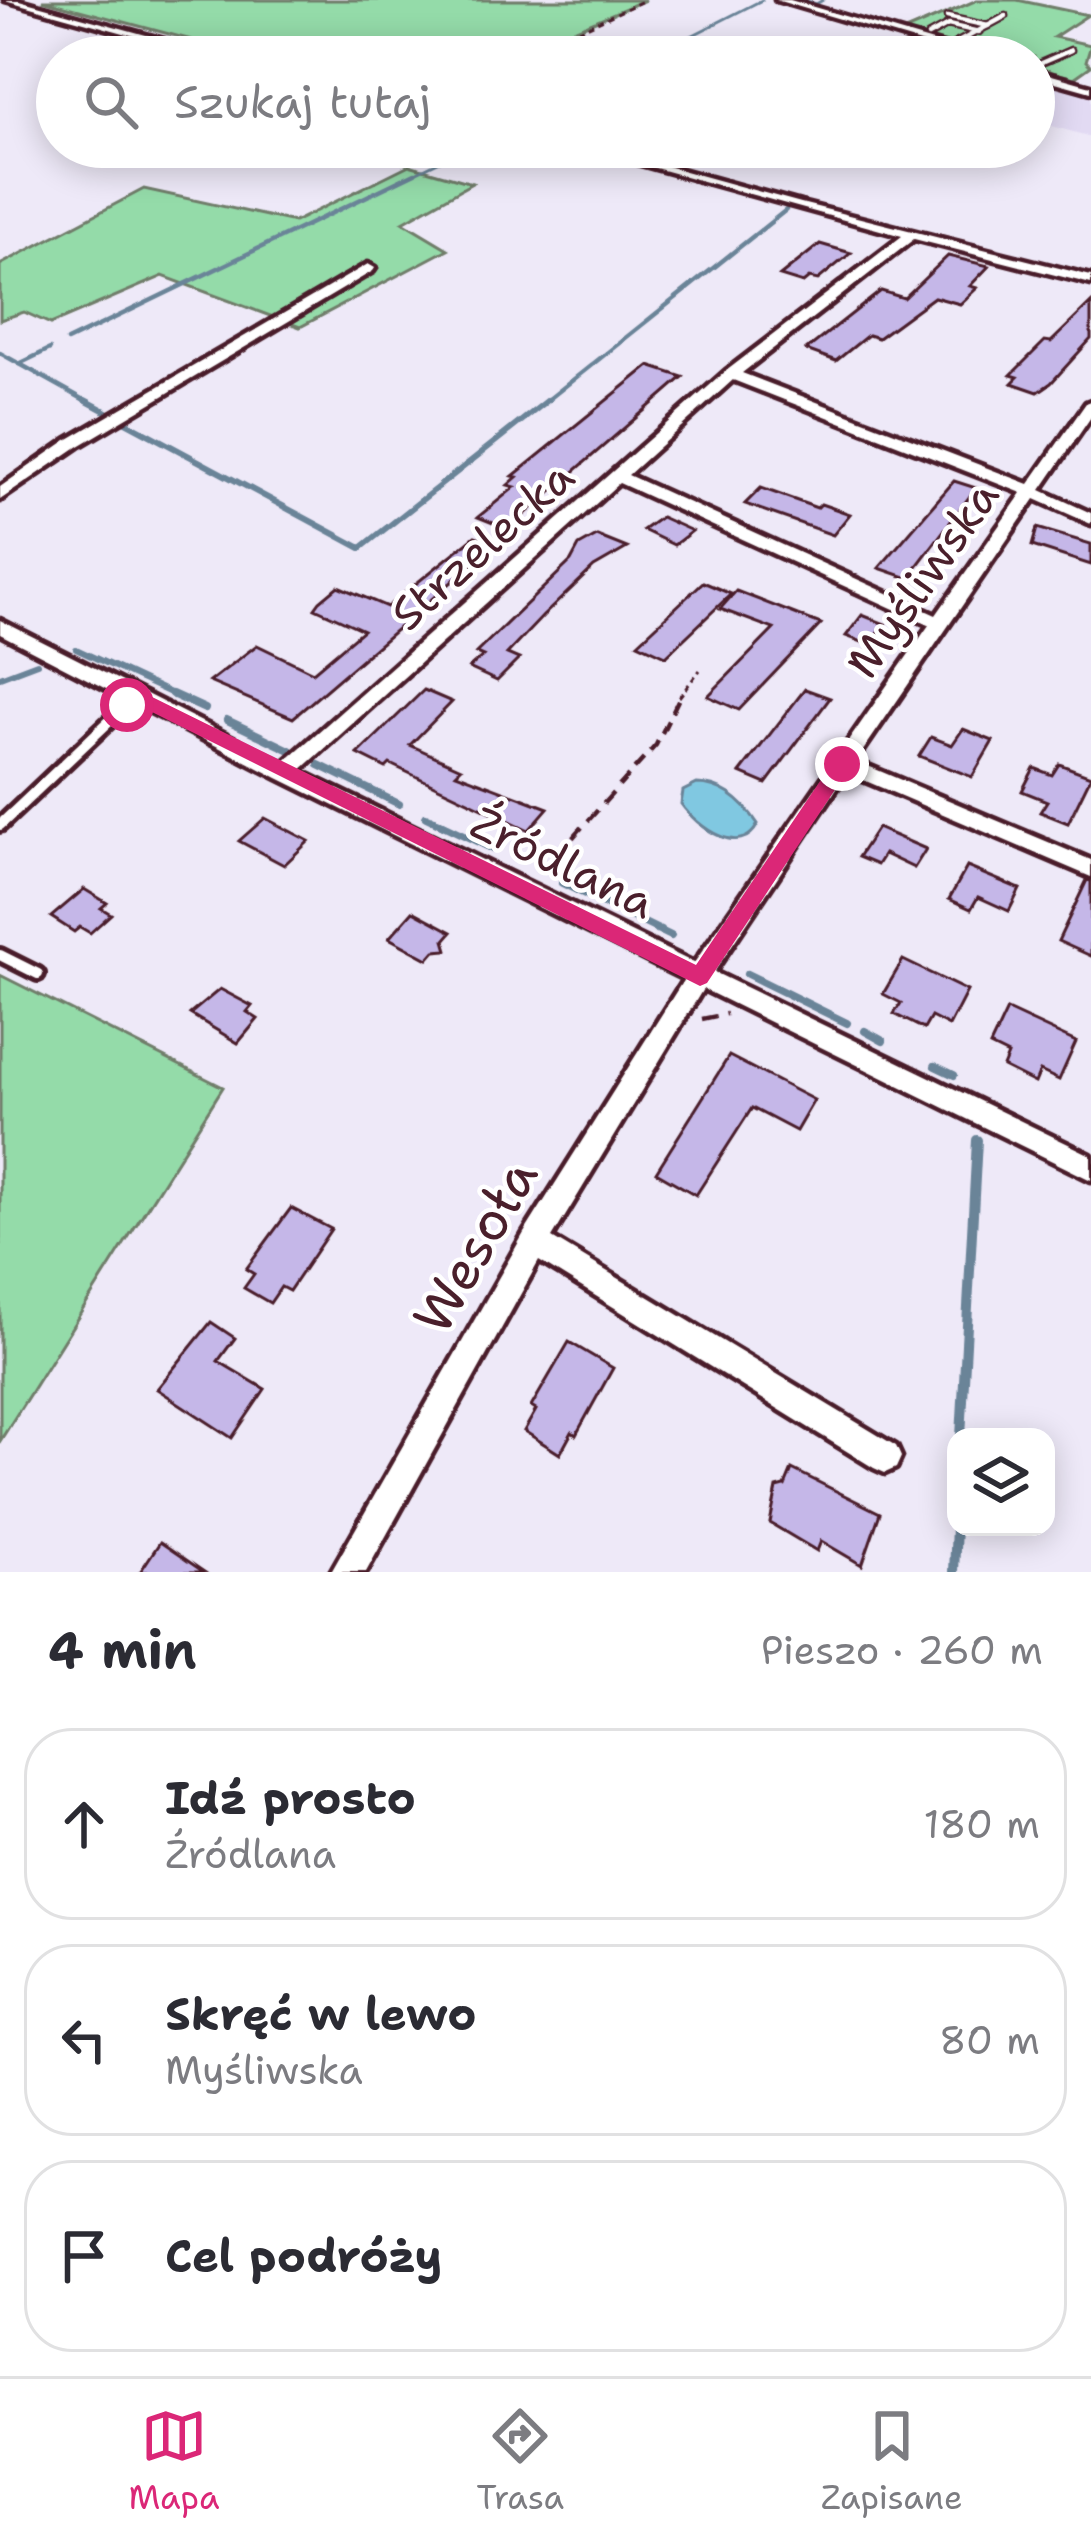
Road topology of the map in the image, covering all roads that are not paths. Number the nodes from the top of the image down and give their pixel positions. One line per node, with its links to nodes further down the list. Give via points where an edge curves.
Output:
1 (9, 0): 7 (street)
2 (780, 0): 8 (street)
3 (1006, 16): 5 (lane)
4 (947, 17): 5 (lane)
5 (988, 26): 6 (lane)
6 (979, 32): 9 (lane, via 948,25); 10 (lane)
7 (143, 36)
8 (905, 36)
9 (928, 36)
10 (971, 36)
11 (1071, 50): 12 (lane)
12 (1055, 59)
13 (1055, 77): 14 (street)
14 (1091, 89)
15 (662, 168): 16 (street)
16 (910, 236): 18 (street); 19 (street, Strzelecka)
17 (368, 268): 23 (street, via 73,442)
18 (1091, 280)
19 (731, 374): 21 (street, Strzelecka); 22 (street)
20 (1091, 406): 22 (street, Myśliwska)
21 (616, 476): 25 (street); 29 (street, Strzelecka)
22 (1030, 490): 24 (street); 25 (street, Myśliwska)
23 (0, 495)
24 (1091, 519)
25 (939, 623): 28 (street, Myśliwska)
26 (0, 626): 27 (street, Źródlana)
27 (136, 696): 29 (street, Źródlana); 30 (lane)
28 (842, 764): 31 (street); 34 (street, Myśliwska)
29 (285, 773): 34 (street, Źródlana)
30 (0, 825)
31 (1091, 869)
32 (0, 956): 33 (lane)
33 (38, 974)
34 (700, 977): 35 (street, Źródlana); 36 (street, Wesoła)
35 (1091, 1168)
36 (534, 1242): 37 (street); 38 (street, Wesoła)
37 (885, 1457)
38 (348, 1572)

